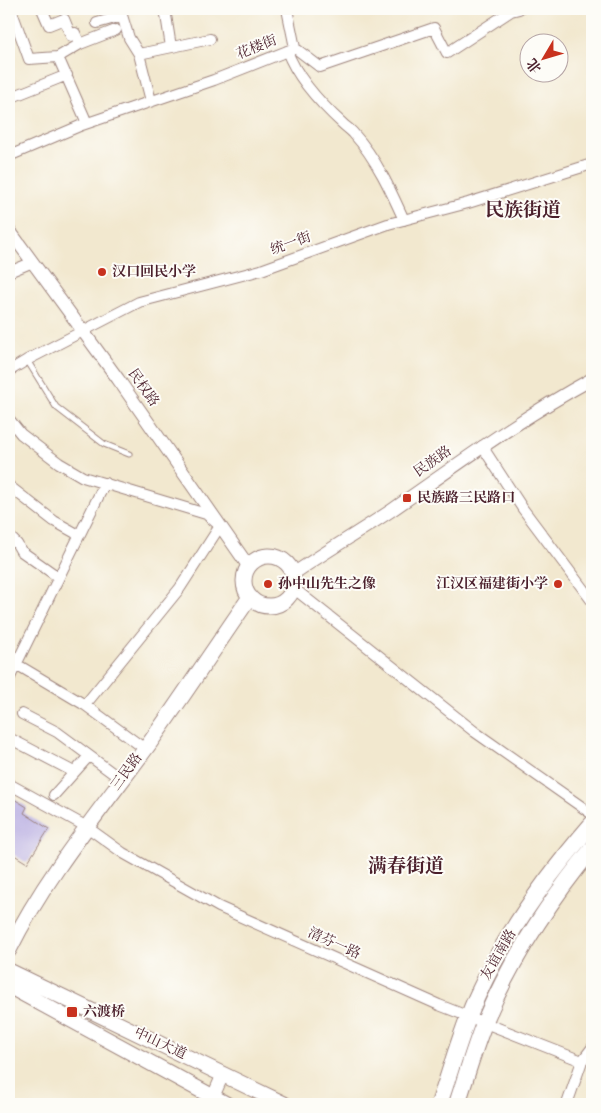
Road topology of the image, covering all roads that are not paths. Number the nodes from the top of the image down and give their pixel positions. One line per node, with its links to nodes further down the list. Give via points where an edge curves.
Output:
1 (11, 9): 14 (street, via 29,59)
2 (42, 9): 10 (street, via 49,25 64,18 71,36 75,33)
3 (165, 9): 11 (street)
4 (287, 9): 12 (street)
5 (519, 9): 12 (street, 花楼街, via 447,53 434,28 320,66)
6 (121, 12): 8 (street, via 98,23); 13 (street)
7 (116, 30): 8 (street)
8 (103, 35): 10 (street)
9 (210, 39): 11 (street)
10 (80, 44): 14 (street)
11 (171, 47): 13 (street)
12 (291, 50): 17 (street, 花楼街); 21 (street, via 292,65 354,134 372,159)
13 (139, 54): 17 (street)
14 (58, 57): 15 (street)
15 (66, 75): 16 (street); 18 (street)
16 (12, 97)
17 (151, 101): 18 (street, 花楼街)
18 (87, 123): 19 (street, 花楼街)
19 (9, 156)
20 (592, 164): 21 (street, 统一街)
21 (404, 220): 25 (street, 统一街, via 261,270 139,302)
22 (9, 230): 23 (street, 民权路)
23 (33, 262): 24 (street); 25 (street, 民权路)
24 (9, 272)
25 (83, 331): 26 (street, 统一街); 34 (street, 民权路)
26 (26, 360): 27 (street, 统一街); 31 (lane, via 56,407 104,444)
27 (9, 371)
28 (592, 379): 30 (street, 民族路, via 552,400)
29 (9, 419): 32 (street, via 22,434 59,463 83,477)
30 (482, 446): 39 (street, 民族路); 41 (street, via 523,509)
31 (129, 454)
32 (104, 483): 34 (street, via 206,514); 36 (street)
33 (9, 486): 36 (street)
34 (220, 526): 37 (street, 民权路); 44 (street, via 180,588)
35 (9, 536): 38 (street, via 21,551)
36 (79, 536): 38 (street)
37 (248, 567): 39 (main road, via 268,556 281,559 288,565); 40 (main road, via 244,584)
38 (58, 577): 42 (street)
39 (292, 581): 40 (main road, via 289,595 276,605 262,604); 53 (street, via 475,732)
40 (250, 598): 47 (main road, 三民路)
41 (592, 601)
42 (16, 664): 43 (street); 44 (street)
43 (9, 679)
44 (85, 705): 47 (street)
45 (22, 714): 48 (street, via 57,732)
46 (9, 738): 49 (street)
47 (145, 749): 50 (main road, 三民路)
48 (89, 756): 49 (street); 50 (street)
49 (74, 772): 52 (street)
50 (122, 780): 55 (main road, 三民路)
51 (9, 784): 55 (street, 清芬一路)
52 (54, 795)
53 (592, 814)
54 (592, 824): 60 (main road, 友谊南路, via 563,858 510,935 478,992)
55 (87, 827): 57 (main road, 三民路, via 31,908); 60 (street, 清芬一路, via 123,853 218,907)
56 (592, 849): 60 (main road, 友谊南路, via 543,914)
57 (9, 950)
58 (9, 972): 63 (main road, 中山大道)
59 (9, 986): 64 (main road, 中山大道)
60 (477, 1020): 62 (street, 清芬一路); 66 (main road, 友谊南路); 67 (main road, 友谊南路)
61 (592, 1048): 62 (street)
62 (582, 1061): 68 (street)
63 (223, 1074): 64 (street); 65 (main road, 中山大道)
64 (216, 1102)
65 (284, 1104)
66 (440, 1104)
67 (457, 1104)
68 (567, 1104)

